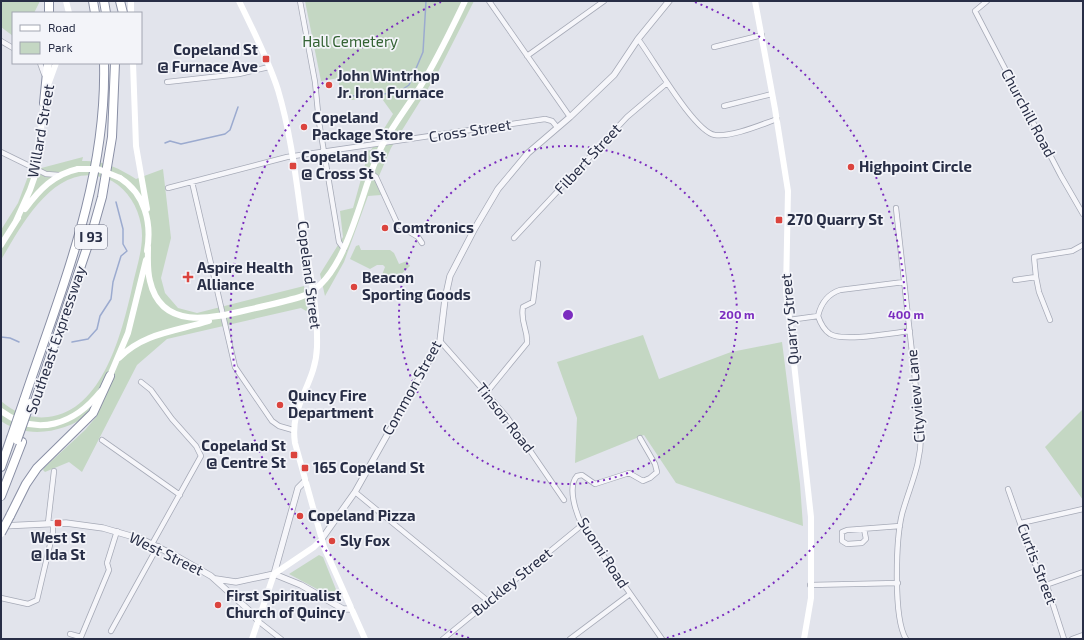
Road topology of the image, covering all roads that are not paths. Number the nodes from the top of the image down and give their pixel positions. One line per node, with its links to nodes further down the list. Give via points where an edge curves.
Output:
1 (49, 1): 17 (highway)
2 (66, 1): 18 (main road)
3 (93, 1): 19 (highway)
4 (98, 1): 20 (highway)
5 (104, 1): 21 (highway)
6 (109, 1): 22 (highway)
7 (120, 1): 23 (highway)
8 (131, 1): 24 (main road)
9 (239, 1): 39 (main road, Copeland Street, via 261,44)
10 (300, 1): 50 (street, via 315,82)
11 (465, 1): 48 (main road, via 427,74)
12 (490, 1): 30 (street)
13 (604, 1): 30 (street)
14 (669, 1): 26 (street, Common Street)
15 (755, 1): 25 (main road, Quarry Street)
16 (987, 1): 58 (street, Churchill Road, via 975,11)
17 (49, 12)
18 (69, 12)
19 (95, 12)
20 (99, 12)
21 (106, 12)
22 (111, 12)
23 (123, 12)
24 (131, 12)
25 (762, 35): 29 (street); 42 (main road, Quarry Street)
26 (638, 39): 41 (street); 45 (street, Common Street, via 614,75)
27 (1, 41): 28 (street)
28 (12, 47)
29 (714, 47)
30 (527, 56): 45 (street)
31 (41, 64): 43 (street, via 44,69)
32 (48, 64): 43 (highway)
33 (56, 64): 43 (main road, Willard Street)
34 (99, 64): 82 (highway, Southeast Expressway / I 93, via 97,128 85,197)
35 (104, 64): 82 (highway, I 93, via 102,128 90,198)
36 (110, 64): 82 (highway, I 93, via 108,132 97,196 88,230)
37 (115, 64): 82 (highway, Southeast Expressway / I 93, via 112,137 101,202 91,236)
38 (133, 64): 60 (main road, via 136,146)
39 (269, 67): 40 (street, via 244,74); 51 (main road, Copeland Street, via 278,91)
40 (167, 82)
41 (667, 84): 46 (street, via 698,124 715,135 751,128); 61 (street, Filbert Street, via 627,117)
42 (772, 94): 44 (street); 46 (main road, Quarry Street)
43 (44, 103): 52 (main road, Willard Street)
44 (724, 106)
45 (570, 117): 47 (street, Common Street)
46 (777, 119): 74 (main road, Quarry Street, via 788,191 786,291)
47 (557, 127): 48 (street, Cross Street, via 552,121 544,119); 77 (street, Common Street, via 512,171 475,228 450,276 444,299)
48 (383, 144): 50 (street, Cross Street); 53 (main road)
49 (1, 152): 52 (street)
50 (324, 152): 51 (street, Cross Street); 66 (street, via 339,242)
51 (292, 156): 55 (street, Cross Street); 71 (main road, Copeland Street)
52 (37, 170): 54 (street, via 48,175); 59 (main road, Willard Street)
53 (370, 172): 62 (street, via 376,177 398,225 418,237); 66 (main road, via 354,228)
54 (60, 175): 59 (main road, via 43,188); 60 (main road, bridge, via 78,169 98,169 120,178 140,198)
55 (192, 182): 56 (street, Cross Street); 72 (street)
56 (168, 188)
57 (896, 208): 70 (street, Cityview Lane)
58 (1083, 214)
59 (16, 221): 63 (main road)
60 (148, 224): 65 (main road)
61 (514, 238)
62 (422, 243)
63 (1, 244)
64 (1083, 245): 68 (street, via 1072,251 1034,257)
65 (148, 247): 72 (main road, via 149,280 156,296 165,306 176,314 188,318); 78 (main road, via 131,324)
66 (344, 249): 71 (main road, via 330,272)
67 (538, 263): 81 (street, via 533,302 523,307 521,319 527,343)
68 (1036, 277): 69 (street); 75 (street)
69 (1015, 280)
70 (904, 282): 73 (street, via 833,292 823,303); 76 (street, Cityview Lane)
71 (313, 292): 72 (main road); 84 (main road, Copeland Street, via 316,314 316,359 297,408)
72 (223, 316): 78 (main road, via 151,336 130,348); 84 (street, via 238,372 272,421)
73 (818, 316): 74 (street); 76 (street, via 830,334 842,338)
74 (789, 320): 115 (main road, Quarry Street, via 811,517)
75 (1050, 320)
76 (910, 331): 103 (street, Cityview Lane, via 921,451)
77 (440, 341): 81 (street, Tinson Road); 94 (street, Common Street)
78 (116, 363): 79 (main road)
79 (110, 376): 83 (main road, via 85,408 58,423 28,424); 106 (highway, bridge, via 93,413 37,468)
80 (141, 382): 95 (street, via 154,393 200,453 199,461)
81 (486, 392): 97 (street, Tinson Road, via 507,417)
82 (27, 401): 86 (highway, Southeast Expressway / I 93); 86 (highway, Southeast Expressway / I 93)
83 (1, 411)
84 (293, 430): 91 (main road, Copeland Street)
85 (640, 438): 101 (street, Suomi Road, via 657,472 643,481 629,473 603,483 592,482 582,475 576,476 572,488 577,516)
86 (14, 439): 88 (highway, Southeast Expressway / I 93); 89 (highway, I 93); 92 (highway, I 93); 96 (highway, Southeast Expressway / I 93)
87 (102, 440): 95 (street)
88 (1, 452)
89 (1, 467)
90 (54, 471): 99 (street)
91 (305, 481): 107 (main road, Copeland Street); 111 (street, via 298,488)
92 (1, 483)
93 (1008, 489): 100 (street, Curtis Street)
94 (355, 492): 107 (street, Common Street); 118 (street)
95 (180, 494): 108 (street)
96 (1, 496)
97 (564, 500)
98 (1083, 509): 100 (street)
99 (51, 523): 102 (street, West Street); 105 (street, West Street); 117 (street, via 51,540 37,600 28,604)
100 (1021, 524): 114 (street, Curtis Street, via 1033,560)
101 (582, 525): 116 (street, Suomi Road); 118 (street, Buckley Street)
102 (1, 526)
103 (900, 526): 104 (street); 113 (street, Cityview Lane)
104 (864, 529): 104 (street, via 842,532 842,541 847,544 862,543 866,539)
105 (117, 531): 108 (street, West Street); 122 (street, via 107,563 109,570 81,637)
106 (1, 533)
107 (321, 540): 111 (main road, Common Street); 119 (main road, Copeland Street)
108 (152, 544): 109 (street, West Street)
109 (158, 546): 112 (street, West Street); 121 (street)
110 (1083, 572): 114 (street)
111 (274, 574): 112 (street, West Street, via 236,582 225,582); 119 (street, via 297,583 343,609); 120 (main road)
112 (211, 576): 120 (street, West Street)
113 (898, 583): 115 (street); 131 (street, Cityview Lane, via 900,622)
114 (1046, 584): 132 (street, Curtis Street)
115 (810, 585): 130 (main road, Quarry Street, via 810,610)
116 (630, 594): 128 (street); 129 (street, Suomi Road)
117 (1, 598)
118 (488, 601): 127 (street, Buckley Street)
119 (351, 609): 126 (main road, Copeland Street)
120 (258, 621): 124 (main road); 125 (street)
121 (111, 631)
122 (70, 634)
123 (1083, 635): 133 (street)
124 (252, 639)
125 (281, 639)
126 (365, 639)
127 (443, 639)
128 (570, 639)
129 (662, 639)
130 (804, 639)
131 (906, 639)
132 (1064, 639)
133 (1072, 639)

